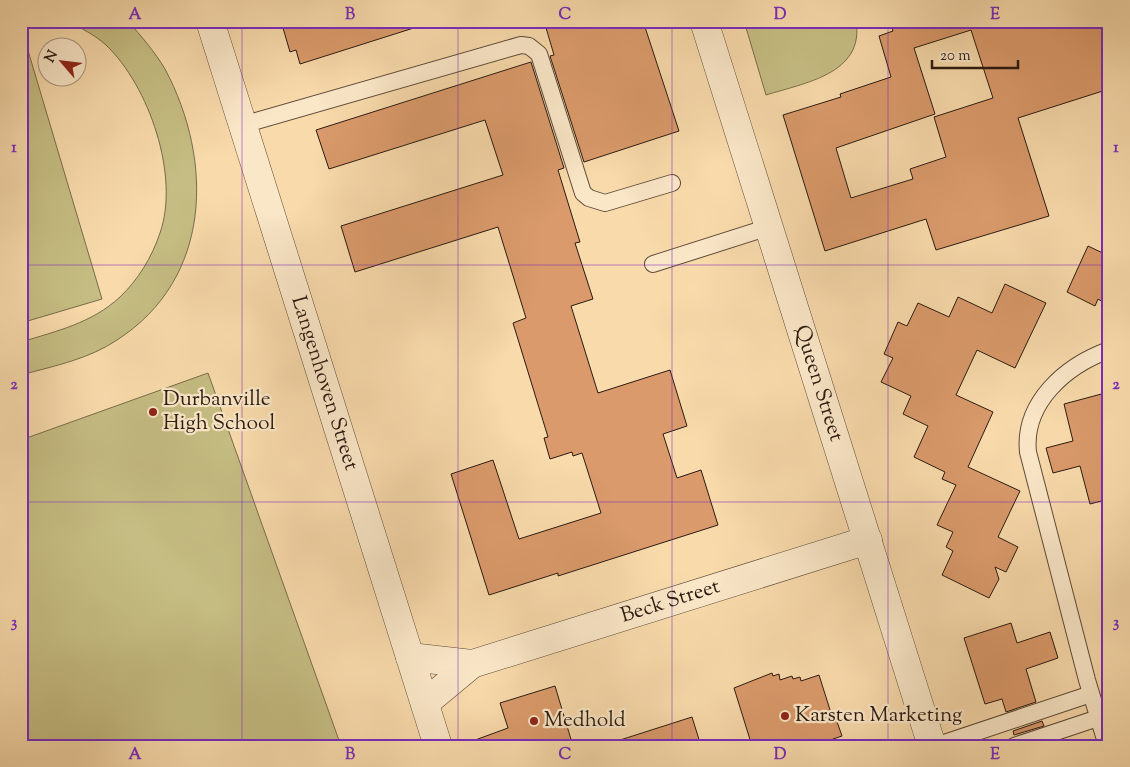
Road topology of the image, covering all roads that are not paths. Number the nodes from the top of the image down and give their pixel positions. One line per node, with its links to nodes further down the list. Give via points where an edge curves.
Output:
1 (210, 21): 3 (street, Langenhoven Street)
2 (704, 21): 5 (street, Queen Street)
3 (242, 125): 4 (lane, via 521,45 529,46 539,54 583,193 605,203); 9 (street, Langenhoven Street)
4 (672, 182)
5 (769, 227): 6 (lane); 8 (street, Queen Street)
6 (653, 264)
7 (1109, 350): 11 (lane, via 1056,382 1035,410 1027,438)
8 (868, 540): 10 (street, Beck Street); 15 (street, Queen Street)
9 (410, 657): 10 (street, Beck Street); 12 (street, Langenhoven Street)
10 (472, 664): 12 (street, Beck Street)
11 (1091, 694): 13 (lane); 15 (lane)
12 (425, 703): 14 (street, Langenhoven Street)
13 (1103, 713): 16 (lane); 17 (lane)
14 (438, 746)
15 (934, 746)
16 (1014, 746)
17 (1107, 746)

